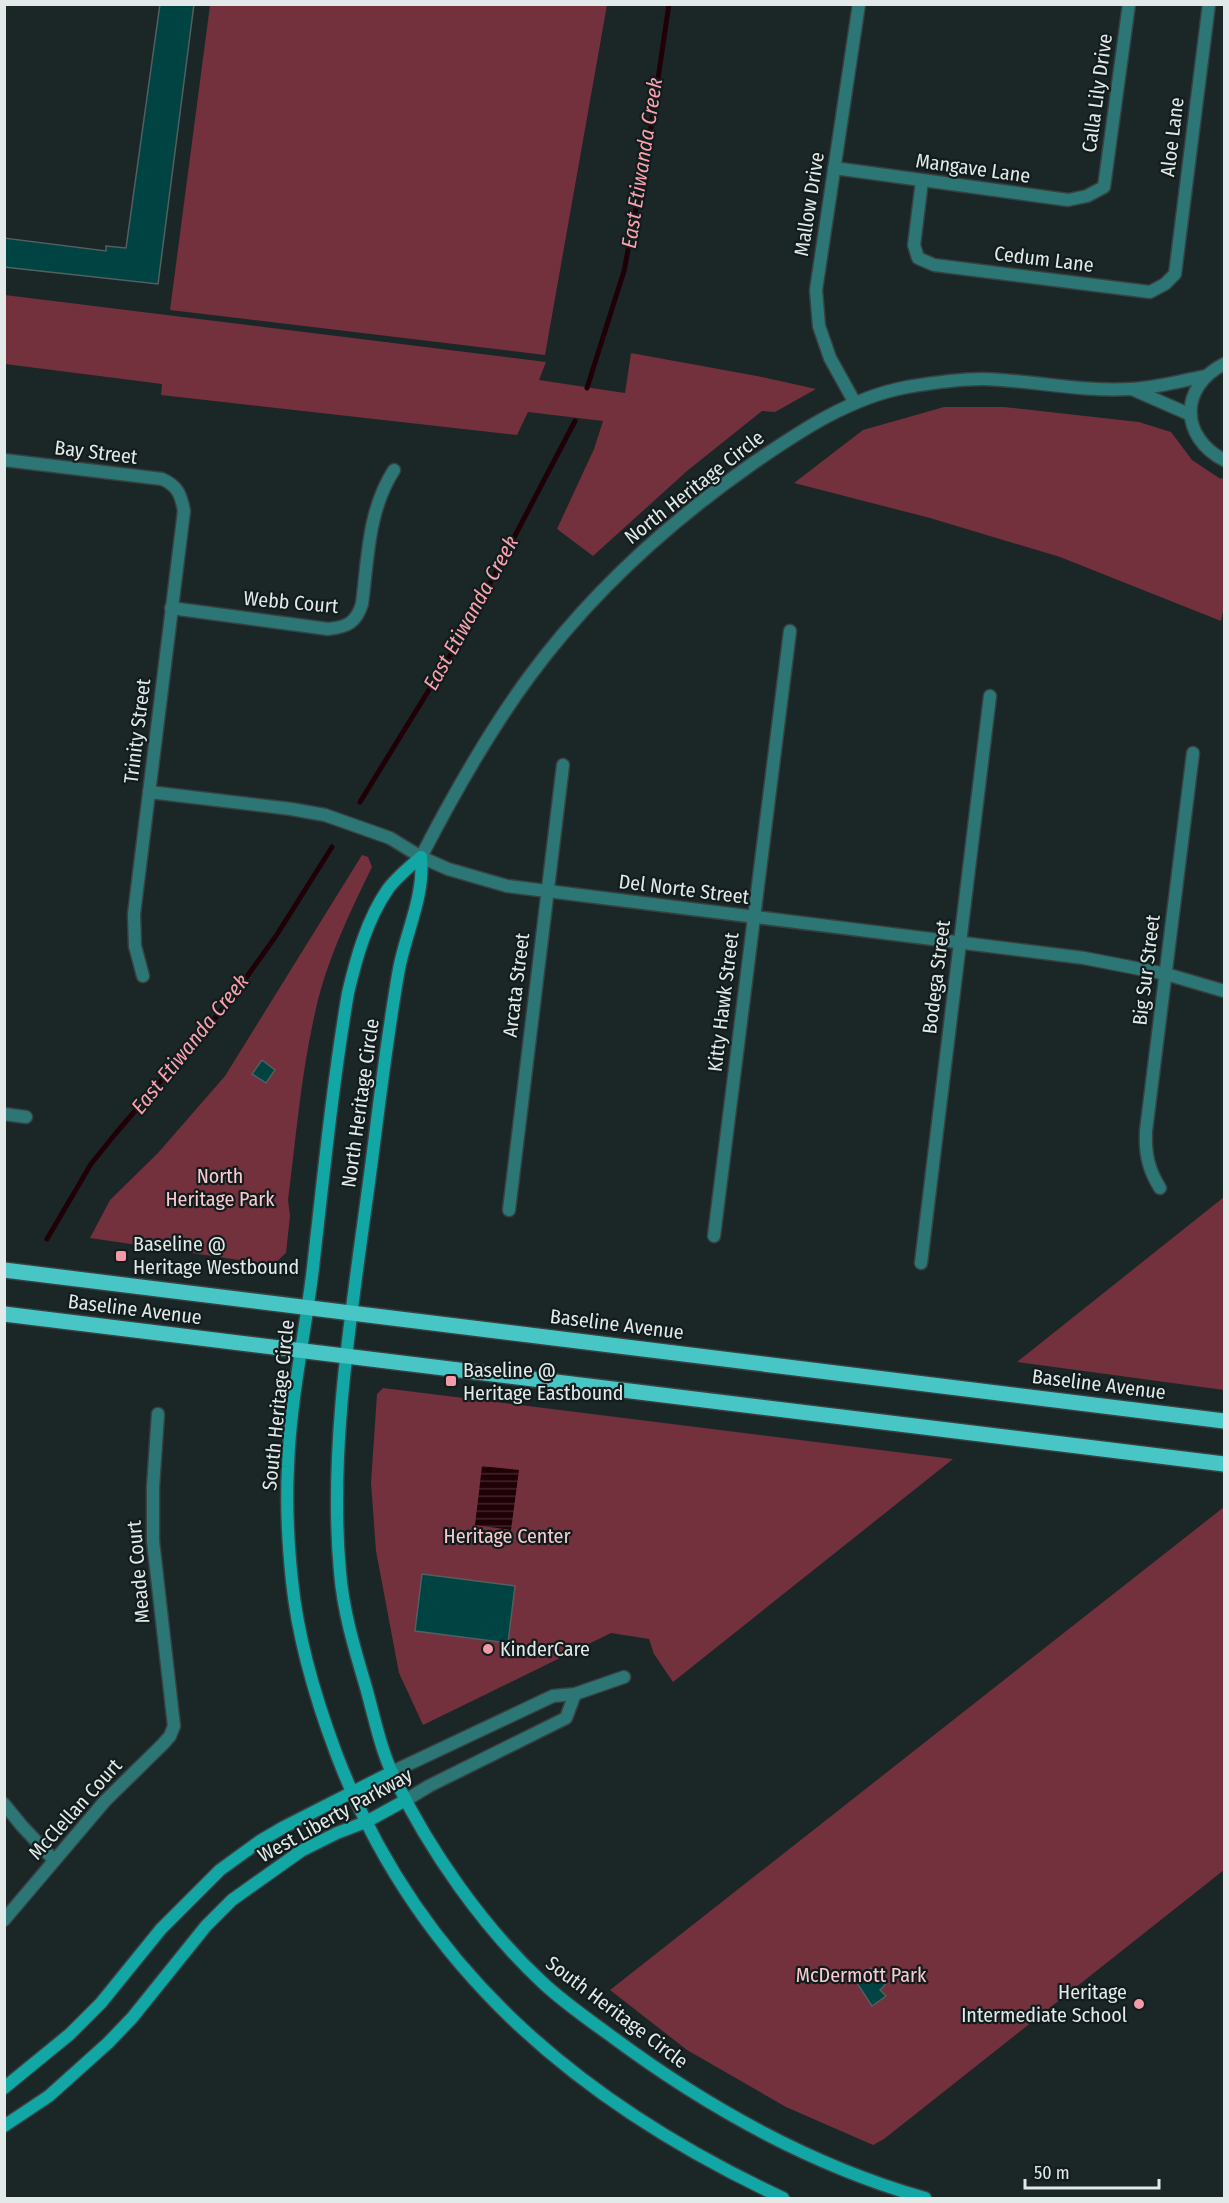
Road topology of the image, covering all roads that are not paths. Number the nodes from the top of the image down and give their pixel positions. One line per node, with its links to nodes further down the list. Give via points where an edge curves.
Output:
1 (859, 4): 4 (street, Mallow Drive)
2 (1129, 4): 6 (street, Calla Lily Drive)
3 (1209, 4): 7 (street, Aloe Lane)
4 (834, 168): 5 (street, Mangave Lane); 11 (street, Mallow Drive, via 816,290 819,326 830,358)
5 (922, 182): 6 (street, Mangave Lane, via 1068,200); 7 (street, Cedum Lane, via 914,245 918,258 934,265 1150,292)
6 (1104, 187)
7 (1174, 274)
8 (1224, 364): 9 (street)
9 (1205, 376): 10 (street); 12 (street, via 1194,394)
10 (1132, 389): 11 (street, North Heritage Circle, via 981,379 905,388); 12 (street)
11 (855, 403): 23 (street, North Heritage Circle, via 821,418 724,483 670,526 583,611 528,678 481,748)
12 (1191, 415): 14 (street, via 1201,443)
13 (4, 460): 16 (street, Bay Street, via 162,479)
14 (1224, 460)
15 (394, 470): 17 (street, Webb Court, via 377,504 362,604 351,625 328,628)
16 (179, 490): 17 (street, Trinity Street, via 184,511)
17 (171, 608): 22 (street, Trinity Street)
18 (790, 631): 25 (street, Kitty Hawk Street)
19 (990, 696): 26 (street, Bodega Street)
20 (1193, 753): 27 (street, Big Sur Street)
21 (563, 765): 24 (street, Arcata Street)
22 (149, 792): 23 (street, Del Norte Street, via 325,815 390,838); 28 (street, Trinity Street, via 134,922)
23 (421, 857): 24 (street, Del Norte Street, via 487,881); 37 (street, North Heritage Circle, via 386,891 354,966 343,1018); 38 (street, North Heritage Circle, via 422,881 403,948 392,1014)
24 (547, 892): 25 (street, Del Norte Street); 33 (street, Arcata Street)
25 (753, 917): 26 (street, Del Norte Street); 34 (street, Kitty Hawk Street)
26 (960, 942): 27 (street, Del Norte Street, via 1084,958); 35 (street, Bodega Street)
27 (1166, 974): 29 (street, Del Norte Street); 32 (street, Big Sur Street, via 1145,1148 1148,1165)
28 (143, 976)
29 (1224, 992)
30 (4, 1114): 31 (street)
31 (26, 1117)
32 (1160, 1188)
33 (509, 1210)
34 (714, 1236)
35 (921, 1263)
36 (4, 1270): 37 (main road, Baseline Avenue)
37 (308, 1307): 38 (main road, Baseline Avenue); 40 (street, South Heritage Circle)
38 (352, 1312): 41 (street, North Heritage Circle); 43 (main road, Baseline Avenue)
39 (4, 1314): 40 (main road, Baseline Avenue)
40 (302, 1351): 41 (main road, Baseline Avenue); 49 (street, South Heritage Circle, via 288,1464 292,1579 315,1691)
41 (347, 1356): 44 (main road, Baseline Avenue); 48 (street, South Heritage Circle, via 338,1476 340,1576 355,1650)
42 (158, 1414): 47 (street, Meade Court, via 153,1541)
43 (1224, 1421)
44 (1224, 1464)
45 (624, 1677): 46 (street, West Liberty Parkway)
46 (575, 1694): 48 (street, West Liberty Parkway, via 553,1696); 50 (street, West Liberty Parkway, via 566,1718)
47 (174, 1726): 53 (street, McClellan Court, via 164,1744 105,1801)
48 (392, 1772): 49 (street, West Liberty Parkway); 50 (street, South Heritage Circle)
49 (351, 1793): 52 (street, South Heritage Circle); 55 (street, West Liberty Parkway, via 268,1836 220,1870 160,1929 101,2003 70,2034)
50 (406, 1800): 52 (street, West Liberty Parkway); 58 (street, South Heritage Circle, via 443,1862 479,1911 524,1964 570,2005 655,2069 747,2125 835,2166)
51 (4, 1804): 53 (street)
52 (366, 1822): 56 (street, West Liberty Parkway, via 301,1851 232,1900 101,2050 50,2096); 57 (street, South Heritage Circle, via 399,1884 424,1920 478,1985 536,2042 637,2118 709,2162)
53 (54, 1860): 54 (street, McClellan Court)
54 (4, 1920)
55 (6, 2084)
56 (4, 2126)
57 (783, 2199)
58 (925, 2199)

